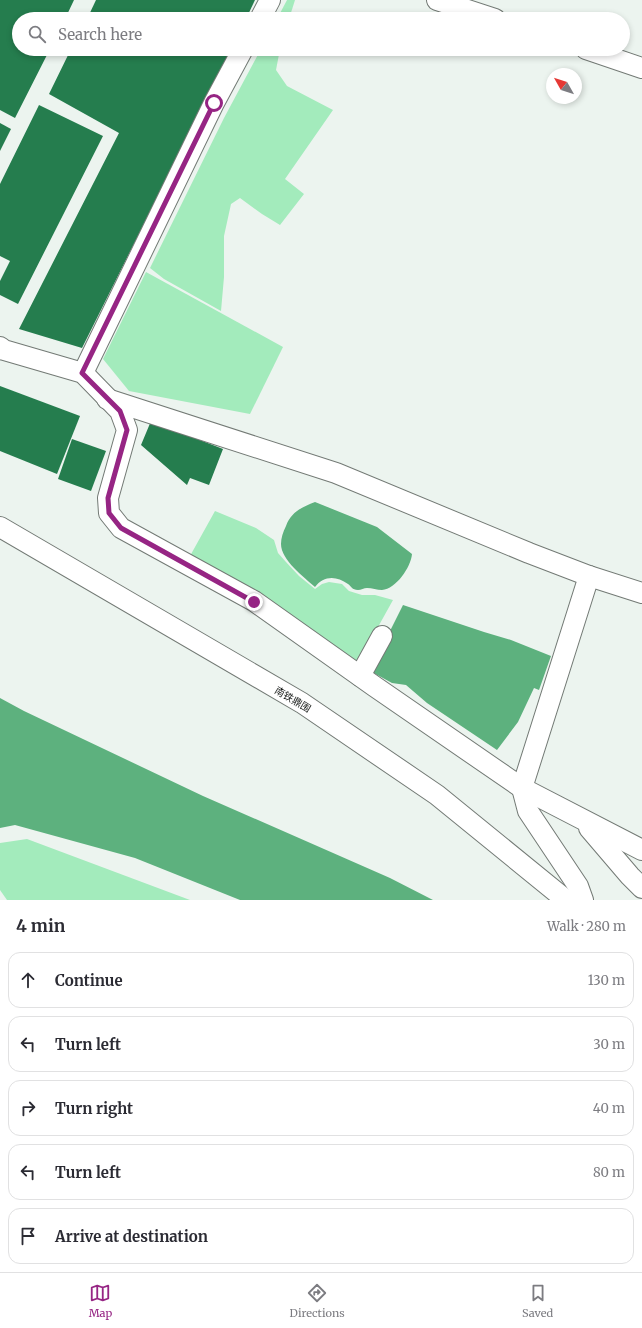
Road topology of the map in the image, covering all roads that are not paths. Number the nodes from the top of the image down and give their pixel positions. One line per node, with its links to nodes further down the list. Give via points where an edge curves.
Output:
1 (270, 0): 3 (street)
2 (438, 0): 4 (street)
3 (264, 12)
4 (474, 12)
5 (240, 56): 9 (street, via 214,103)
6 (607, 56): 7 (street)
7 (642, 68)
8 (0, 347): 9 (street)
9 (82, 373): 10 (street)
10 (107, 399): 12 (street, via 336,473); 15 (street, via 120,411 127,430 108,498 109,513 121,528 254,602)
11 (0, 527): 20 (street, 南铁鼎围, via 302,703 437,795)
12 (589, 576): 13 (street); 16 (street)
13 (642, 594)
14 (382, 636): 15 (street)
15 (360, 676): 16 (street)
16 (522, 788): 17 (street); 21 (street, via 528,811 578,886)
17 (583, 820): 18 (street); 19 (street)
18 (642, 850)
19 (642, 888)
20 (566, 900)
21 (584, 900)

